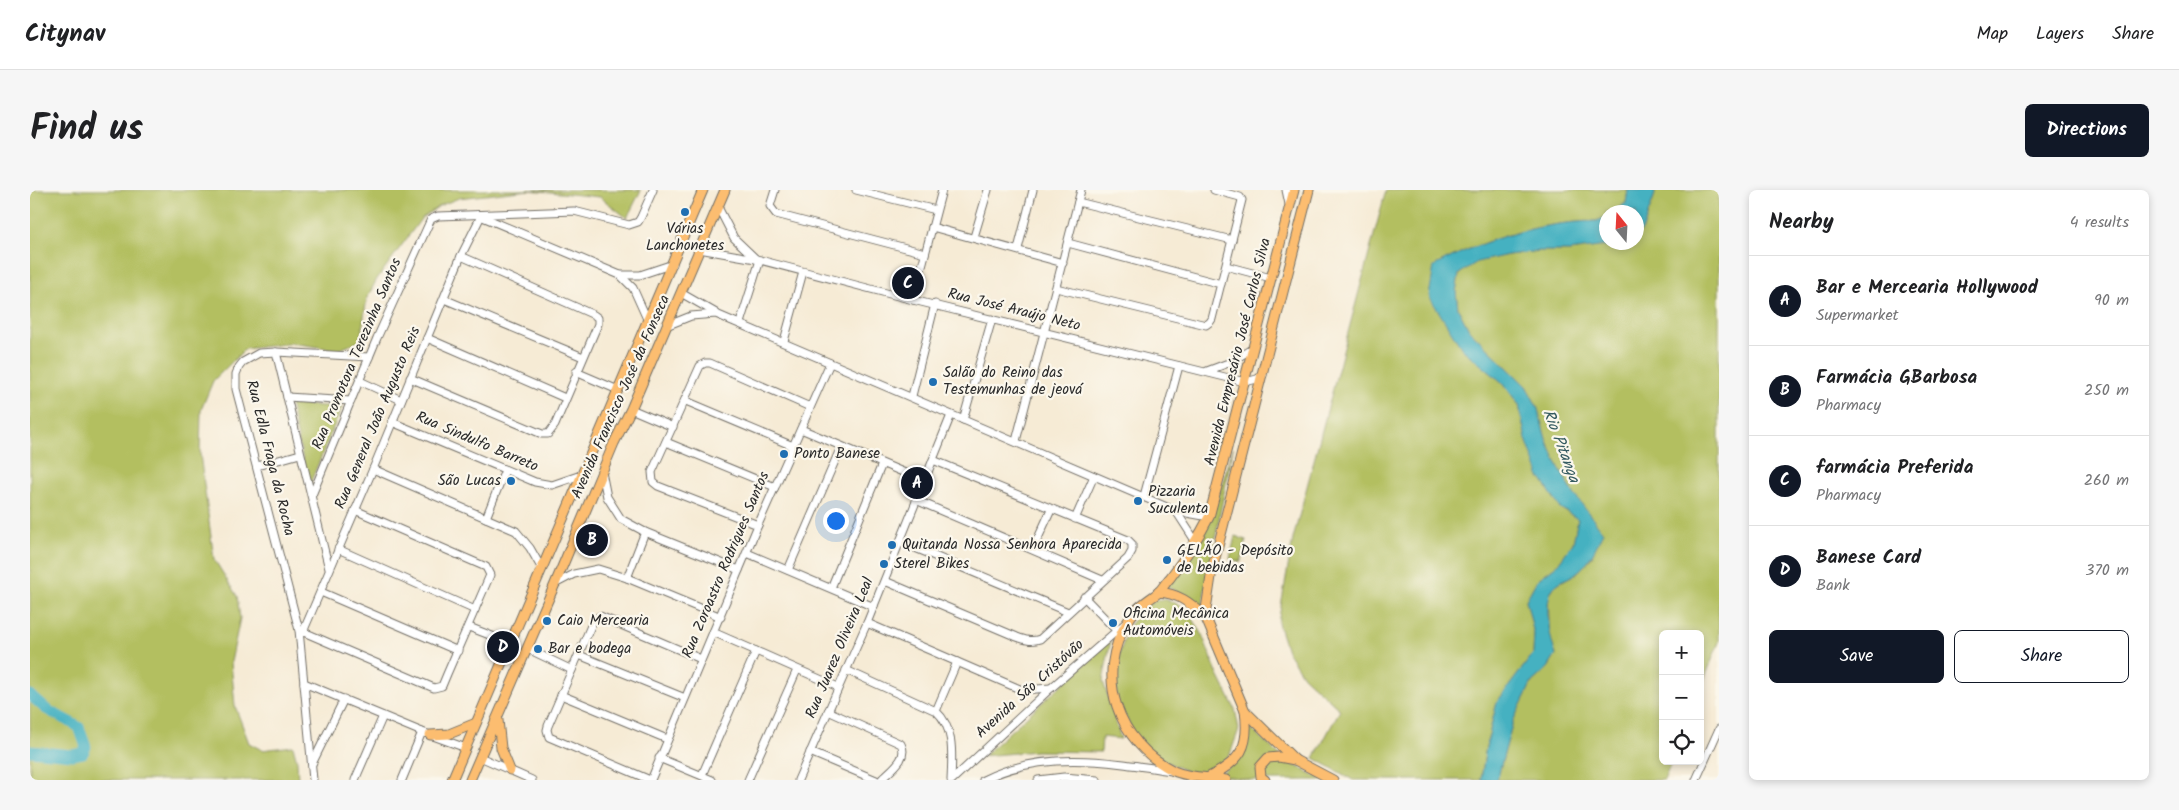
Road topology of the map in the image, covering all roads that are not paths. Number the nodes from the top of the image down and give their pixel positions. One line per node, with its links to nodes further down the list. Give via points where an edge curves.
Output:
1 (653, 190): 18 (street, via 638,222 629,225 574,211)
2 (703, 190): 29 (main road, Avenida Francisco José da Fonseca)
3 (725, 190): 16 (main road, Avenida Francisco José da Fonseca)
4 (775, 190): 25 (street, via 770,206 776,214)
5 (856, 190): 17 (street)
6 (942, 190): 17 (street)
7 (988, 190): 20 (street)
8 (1034, 190): 24 (street)
9 (1081, 190): 14 (street)
10 (1214, 190): 21 (street, via 1242,199)
11 (1286, 190): 15 (street)
12 (1294, 190): 15 (main road, Avenida Empresário José Carlos Silva)
13 (1309, 190): 56 (main road, Avenida Empresário José Carlos Silva)
14 (1078, 202): 21 (street); 22 (street)
15 (1290, 206): 33 (main road, Avenida Empresário José Carlos Silva)
16 (718, 207): 23 (main road, Avenida Francisco José da Fonseca); 27 (street, via 734,238)
17 (936, 210): 19 (street)
18 (478, 215): 26 (street, Rua General João Augusto Reis); 32 (street); 50 (street, Rua Promotora Terezinha Santos, via 438,216 428,224)
19 (932, 227): 20 (street); 25 (street)
20 (974, 238): 24 (street)
21 (1232, 240): 30 (street)
22 (1068, 244): 28 (street); 34 (street)
23 (699, 249): 27 (street, Rua José Araújo Neto); 36 (main road, Avenida Francisco José da Fonseca)
24 (1018, 249): 28 (street)
25 (925, 253): 38 (street)
26 (461, 256): 37 (street, Rua General João Augusto Reis); 51 (street, via 596,316 598,324)
27 (758, 260): 31 (street, Rua José Araújo Neto); 43 (street)
28 (1063, 263): 35 (street)
29 (673, 264): 32 (street, via 640,275); 42 (main road, Avenida Francisco José da Fonseca)
30 (1226, 266): 33 (street); 34 (street)
31 (803, 272): 38 (street, Rua José Araújo Neto); 47 (street)
32 (620, 275): 42 (street, via 633,288)
33 (1271, 278): 48 (main road, Avenida Empresário José Carlos Silva)
34 (1221, 284): 35 (street, via 1211,320 1206,325)
35 (1056, 288): 45 (street)
36 (682, 293): 40 (street); 44 (main road, Avenida Francisco José da Fonseca)
37 (444, 299): 46 (street, Rua General João Augusto Reis); 51 (street)
38 (913, 300): 39 (street, Rua José Araújo Neto)
39 (935, 304): 41 (street, Rua José Araújo Neto); 61 (street)
40 (716, 314): 43 (street); 44 (street, via 691,316)
41 (992, 319): 45 (street, Rua José Araújo Neto); 71 (street)
42 (647, 320): 60 (main road, Avenida Francisco José da Fonseca)
43 (740, 323): 47 (street)
44 (666, 326): 68 (main road, Avenida Francisco José da Fonseca)
45 (1043, 332): 53 (street, Rua José Araújo Neto); 77 (street)
46 (426, 338): 57 (street, Rua General João Augusto Reis); 63 (street)
47 (784, 341): 52 (street)
48 (1253, 348): 54 (street, via 1237,359); 59 (main road, Avenida Empresário José Carlos Silva)
49 (276, 352): 50 (street, Rua Edla Fraga da Rocha); 62 (street); 85 (street, Rua Edla Fraga da Rocha, via 251,356 236,374 236,389)
50 (369, 357): 58 (street, Rua Promotora Terezinha Santos)
51 (582, 357): 55 (street)
52 (830, 363): 61 (street); 67 (street, Rua Zoroastro Rodrigues Santos)
53 (1180, 366): 54 (street, Rua José Araújo Neto); 94 (street)
54 (1207, 371): 59 (street, Rua José Araújo Neto)
55 (576, 372): 60 (street); 63 (street)
56 (1263, 375): 59 (street); 124 (main road, Avenida Empresário José Carlos Silva, via 1212,570)
57 (410, 378): 63 (street, via 545,434 551,431); 64 (street, Rua General João Augusto Reis)
58 (360, 381): 64 (street); 66 (street, Rua Promotora Terezinha Santos)
59 (1245, 382): 99 (main road, Avenida Empresário José Carlos Silva)
60 (618, 390): 70 (main road, Avenida Francisco José da Fonseca)
61 (912, 396): 69 (street)
62 (287, 397): 66 (street); 82 (street)
63 (565, 398)
64 (400, 400): 72 (street, Rua General João Augusto Reis)
65 (686, 400): 67 (street, via 700,366 707,363); 73 (street); 80 (street)
66 (351, 401): 93 (street, Rua Promotora Terezinha Santos)
67 (810, 407): 75 (street, Rua Zoroastro Rodrigues Santos)
68 (631, 408): 73 (street); 74 (main road, Avenida Francisco José da Fonseca)
69 (951, 415): 71 (street); 83 (street, Rua Juarez Oliveira Leal)
70 (607, 420): 74 (main road, via 614,428); 76 (main road, Avenida Francisco José da Fonseca)
71 (963, 420): 77 (street)
72 (392, 422): 86 (street, Rua General João Augusto Reis); 87 (street, Rua Sindulfo Barreto)
73 (673, 427): 78 (street)
74 (622, 428): 79 (main road, Avenida Francisco José da Fonseca)
75 (800, 430): 80 (street, Rua Zoroastro Rodrigues Santos); 81 (street)
76 (601, 432): 79 (main road, via 611,433); 89 (main road, Avenida Francisco José da Fonseca)
77 (1016, 441): 90 (street)
78 (666, 442): 92 (street); 102 (street, via 652,472 656,485)
79 (614, 443): 88 (main road, Avenida Francisco José da Fonseca)
80 (792, 446): 92 (street, Rua Zoroastro Rodrigues Santos)
81 (841, 447): 84 (street); 112 (street)
82 (300, 454): 85 (street); 93 (street)
83 (933, 460): 91 (street, Rua Juarez Oliveira Leal); 97 (street)
84 (882, 464): 91 (street); 117 (street)
85 (257, 466): 130 (street, Rua Edla Fraga da Rocha)
86 (374, 469): 96 (street, Rua General João Augusto Reis); 100 (street)
87 (505, 470): 89 (street, Rua Sindulfo Barreto, via 547,485); 100 (street)
88 (602, 472): 103 (street, via 607,497 616,513); 116 (main road, Avenida Francisco José da Fonseca)
89 (581, 475): 110 (main road, Avenida Francisco José da Fonseca)
90 (1094, 476): 94 (street); 101 (street)
91 (924, 481): 95 (street, Rua Juarez Oliveira Leal)
92 (775, 487): 102 (street, Rua Zoroastro Rodrigues Santos)
93 (312, 495): 109 (street)
94 (1144, 496): 98 (street)
95 (916, 500): 104 (street, Rua Juarez Oliveira Leal); 107 (street)
96 (355, 510): 106 (street, Rua General João Augusto Reis); 122 (street, via 487,568 490,575)
97 (1051, 510): 101 (street); 107 (street)
98 (1176, 511): 99 (street); 105 (street)
99 (1209, 517): 105 (main road, Avenida Empresário José Carlos Silva)
100 (486, 518): 110 (street, via 520,534)
101 (1075, 519): 114 (street, via 1132,544 1128,558)
102 (758, 525): 108 (street, Rua Zoroastro Rodrigues Santos)
103 (645, 532): 111 (street); 113 (street)
104 (900, 542): 115 (street, Rua Juarez Oliveira Leal); 123 (street)
105 (1196, 542): 119 (main road, Avenida Empresário José Carlos Silva)
106 (338, 549): 109 (street, Rua General João Augusto Reis); 122 (street)
107 (1033, 550): 114 (street)
108 (747, 553): 111 (street, Rua Zoroastro Rodrigues Santos); 112 (street)
109 (329, 569): 118 (street, Rua General João Augusto Reis)
110 (542, 570): 132 (main road, Avenida Francisco José da Fonseca)
111 (739, 570): 125 (street, Rua Zoroastro Rodrigues Santos)
112 (788, 570): 117 (street)
113 (627, 578): 116 (street, via 598,569 570,576); 125 (street)
114 (1102, 580): 120 (street)
115 (885, 581): 121 (street, Rua Juarez Oliveira Leal); 123 (street, via 1029,641 1040,639)
116 (556, 584): 133 (main road, Avenida Francisco José da Fonseca)
117 (831, 588): 121 (street)
118 (321, 592): 130 (street, Rua General João Augusto Reis); 134 (street)
119 (1158, 592): 124 (main road, via 1175,594); 126 (main road, Avenida Empresário José Carlos Silva)
120 (1084, 597): 123 (street); 129 (street)
121 (874, 607): 127 (street, Rua Juarez Oliveira Leal)
122 (475, 610): 128 (street)
123 (1068, 612)
124 (1205, 616): 154 (main road)
125 (721, 617): 131 (street, Rua Zoroastro Rodrigues Santos)
126 (1128, 621): 129 (street, Avenida São Cristóvão); 168 (main road, Avenida Empresário José Carlos Silva, via 1112,661 1111,687 1116,708 1128,732 1140,746)
127 (867, 623): 138 (street); 141 (street, Rua Juarez Oliveira Leal)
128 (469, 627): 132 (street); 134 (street)
129 (1116, 630): 146 (street, Avenida São Cristóvão)
130 (301, 631): 134 (street, via 436,688 442,686); 143 (street, Rua Edla Fraga da Rocha)
131 (713, 632): 135 (street); 137 (street, Rua Zoroastro Rodrigues Santos)
132 (510, 643): 142 (main road, Avenida Francisco José da Fonseca)
133 (528, 649): 139 (street); 144 (main road, Avenida Francisco José da Fonseca)
134 (458, 651)
135 (756, 651): 140 (street); 169 (street)
136 (578, 655): 137 (street, via 593,621 600,616); 139 (street); 150 (street)
137 (701, 658): 150 (street, Rua Zoroastro Rodrigues Santos)
138 (957, 662): 146 (street, via 1022,690); 153 (street)
139 (572, 670): 148 (street)
140 (797, 670): 145 (street); 179 (street)
141 (846, 670): 145 (street, Rua Juarez Oliveira Leal); 153 (street)
142 (497, 676): 144 (main road, via 501,686); 147 (main road, Avenida Francisco José da Fonseca)
143 (304, 682): 151 (street); 166 (street, Rua Edla Fraga da Rocha)
144 (511, 686): 149 (main road, Avenida Francisco José da Fonseca)
145 (838, 687): 152 (street, Rua Juarez Oliveira Leal)
146 (1051, 688): 183 (street, Avenida São Cristóvão)
147 (490, 691): 149 (main road); 157 (main road, Avenida Francisco José da Fonseca)
148 (561, 694): 160 (street); 177 (street, via 547,730 549,737)
149 (506, 698): 156 (main road, Avenida Francisco José da Fonseca)
150 (685, 698): 160 (street, Rua Zoroastro Rodrigues Santos)
151 (344, 699): 155 (street); 166 (street)
152 (828, 711): 162 (street, Rua Juarez Oliveira Leal); 182 (street, via 901,744 903,757)
153 (936, 711): 183 (street, via 950,734)
154 (1245, 711): 165 (main road); 170 (main road, via 1247,733 1242,751 1233,763)
155 (383, 716): 159 (street); 173 (street)
156 (498, 716): 163 (main road, Avenida Francisco José da Fonseca); 167 (main road, via 501,748)
157 (476, 723): 159 (main road, via 449,734); 161 (main road, Avenida Francisco José da Fonseca)
158 (1719, 729): 190 (street)
159 (426, 733): 161 (street); 174 (street)
160 (667, 739): 164 (street, Rua Zoroastro Rodrigues Santos)
161 (466, 748): 175 (main road, Avenida Francisco José da Fonseca)
162 (810, 752): 180 (street, Rua Juarez Oliveira Leal); 181 (street)
163 (480, 757): 167 (street); 176 (main road, Avenida Francisco José da Fonseca)
164 (659, 758): 169 (street); 177 (street, Rua Zoroastro Rodrigues Santos)
165 (1295, 760): 188 (main road, via 1268,758 1260,767 1261,777); 189 (main road)
166 (312, 765): 172 (street, Rua Edla Fraga da Rocha)
167 (510, 770): 171 (street)
168 (1175, 772): 170 (main road, Avenida Empresário José Carlos Silva); 184 (street, via 1119,763 1071,760 1015,766)
169 (702, 776): 178 (street)
170 (1209, 777): 187 (main road, Avenida Empresário José Carlos Silva)
171 (527, 779)
172 (313, 780)
173 (355, 780)
174 (402, 780)
175 (452, 780)
176 (470, 780)
177 (650, 780)
178 (712, 780)
179 (748, 780)
180 (798, 780)
181 (876, 780)
182 (880, 780)
183 (952, 780)
184 (983, 780)
185 (1038, 780): 186 (street, via 1064,777)
186 (1097, 780)
187 (1226, 780)
188 (1265, 780)
189 (1333, 780)
190 (1696, 780)

